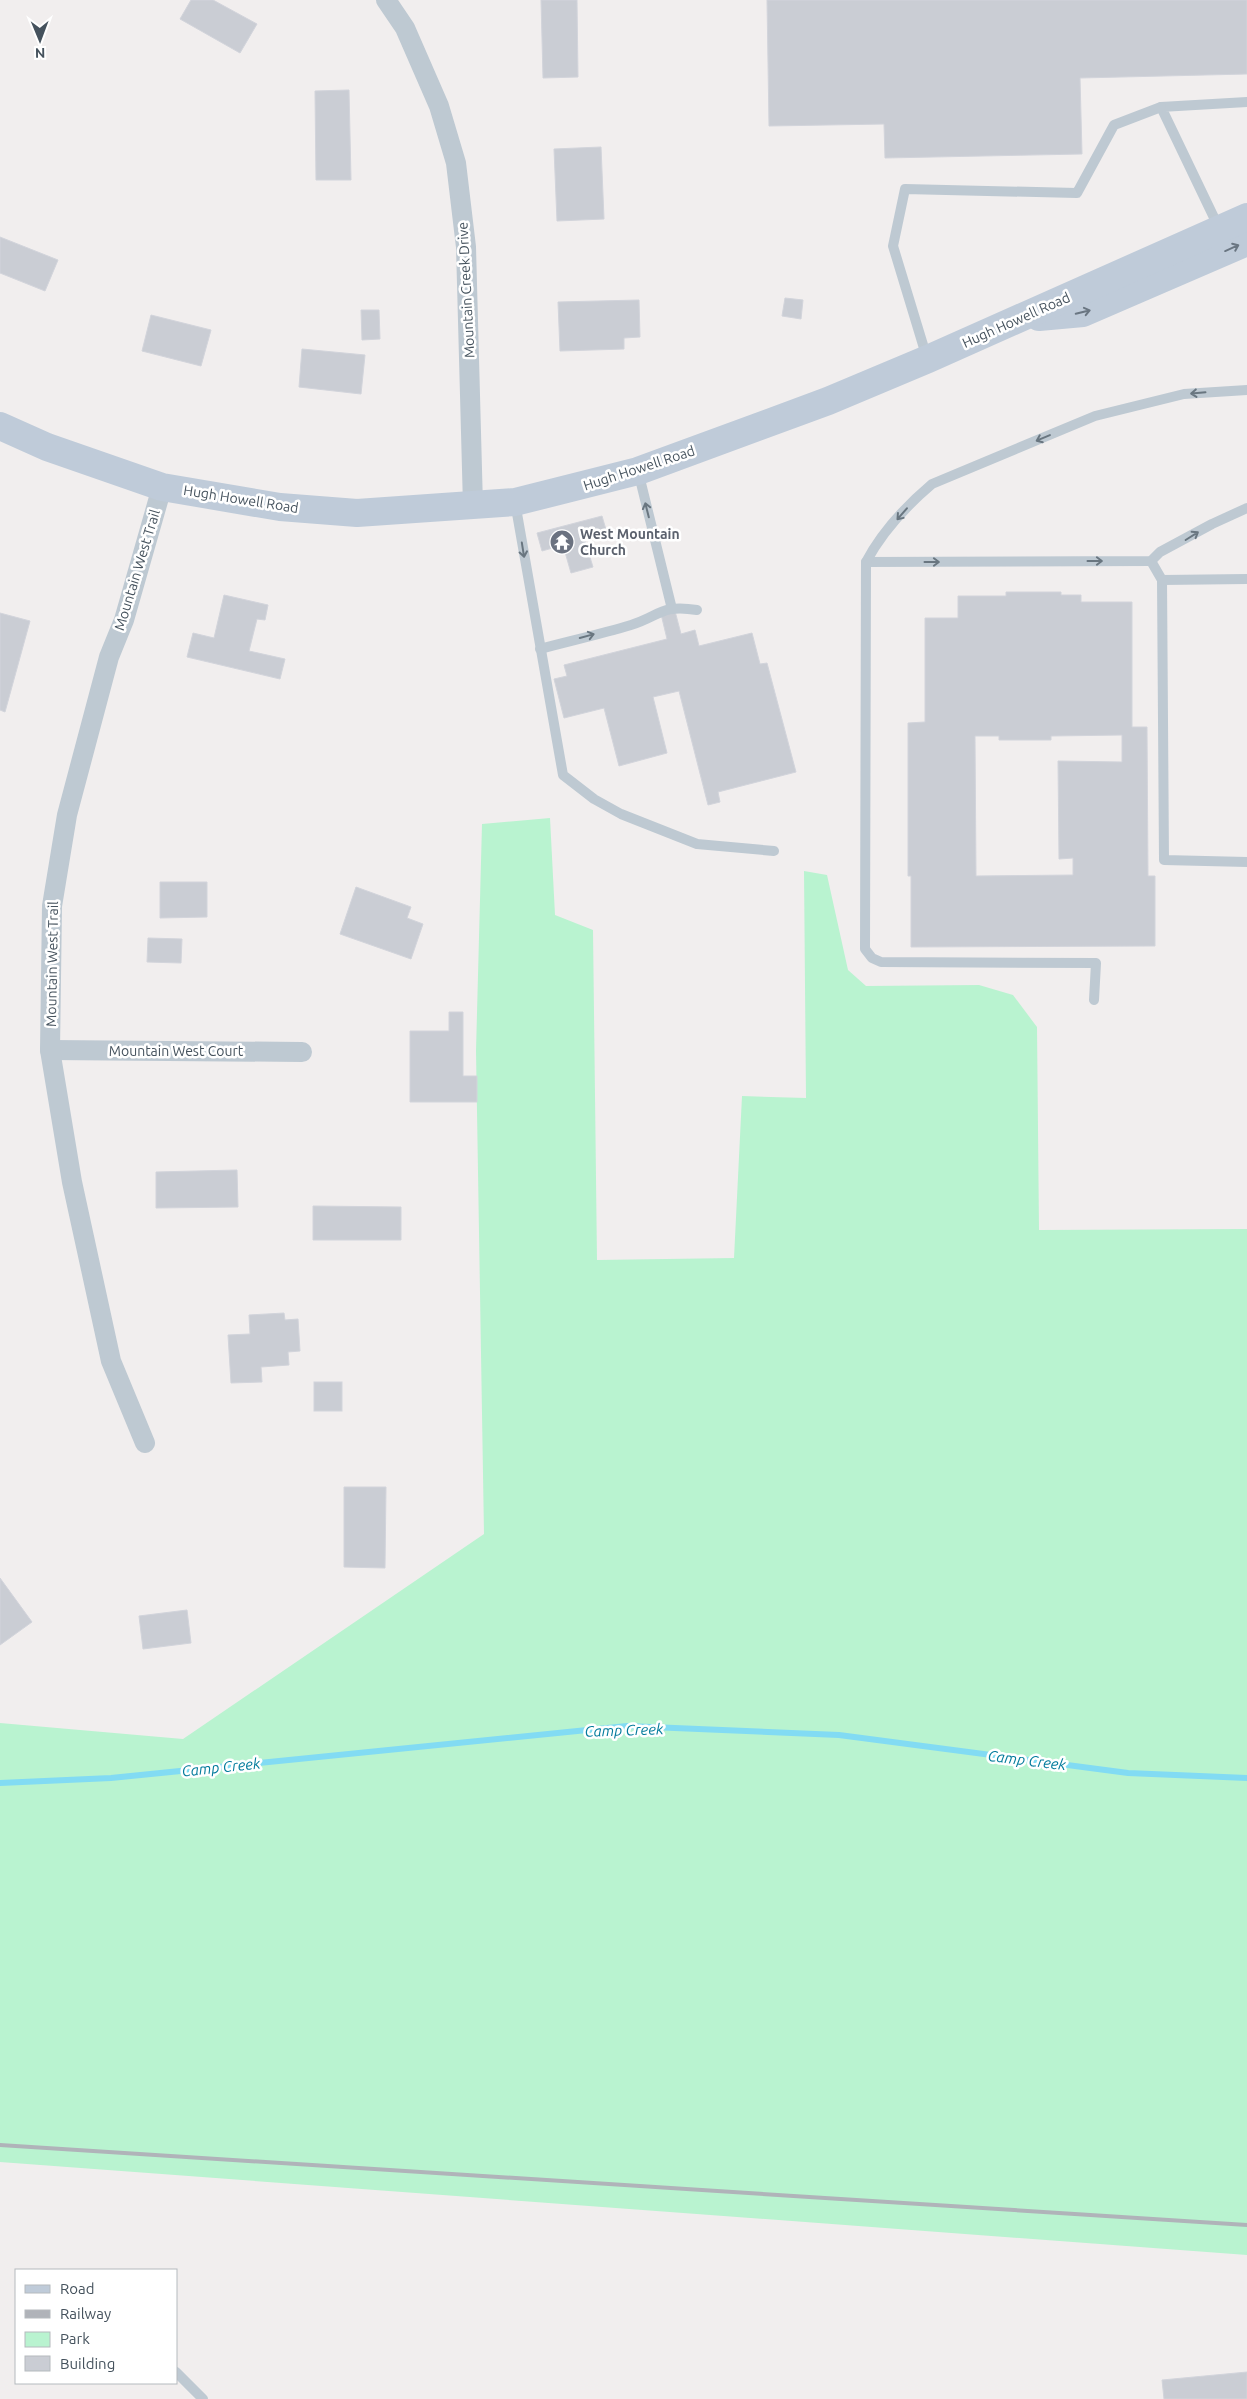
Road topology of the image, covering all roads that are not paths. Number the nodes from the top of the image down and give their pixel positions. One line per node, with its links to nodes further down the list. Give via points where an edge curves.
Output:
1 (386, 0): 14 (street, Mountain Creek Drive, via 406,28 439,106 456,163 466,247)
2 (1247, 102): 3 (lane)
3 (1161, 107): 5 (lane); 8 (lane, via 1114,125 1077,193 905,189 893,246)
4 (1247, 217): 5 (main road, Hugh Howell Road)
5 (1219, 229): 7 (main road, Hugh Howell Road)
6 (1247, 242): 7 (main road, one-way to 6, via 1083,313)
7 (1017, 319): 8 (main road, Hugh Howell Road)
8 (928, 359): 11 (main road, Hugh Howell Road, via 828,401)
9 (1247, 390): 17 (lane, one-way to 17, via 1184,394 1095,416 932,484 915,498 876,543)
10 (0, 426): 12 (main road, Hugh Howell Road, via 47,447)
11 (638, 471): 13 (main road, Hugh Howell Road); 20 (lane, one-way to 11)
12 (162, 486): 14 (main road, Hugh Howell Road, via 280,506 358,513); 26 (street, Mountain West Trail, via 124,620 109,657 67,815 52,906)
13 (515, 502): 14 (main road, Hugh Howell Road); 22 (lane, one-way to 22)
14 (472, 506)
15 (1247, 508): 16 (lane, one-way to 15, via 1160,552)
16 (1151, 561): 17 (lane, one-way to 16); 19 (lane)
17 (866, 562): 25 (lane, via 865,949 880,962 1096,963)
18 (1247, 579): 19 (lane)
19 (1162, 580): 24 (lane, via 1164,860)
20 (672, 608): 21 (lane); 22 (lane, one-way to 20, via 633,624)
21 (697, 610)
22 (540, 649): 23 (lane, via 564,775 594,799 622,814 697,844)
23 (774, 851)
24 (1247, 862)
25 (1094, 1000)
26 (50, 1050): 27 (street, Mountain West Court); 28 (street, Mountain West Trail, via 72,1182 111,1361)
27 (302, 1052)
28 (145, 1443)
29 (178, 2374): 30 (lane)
30 (203, 2399)

